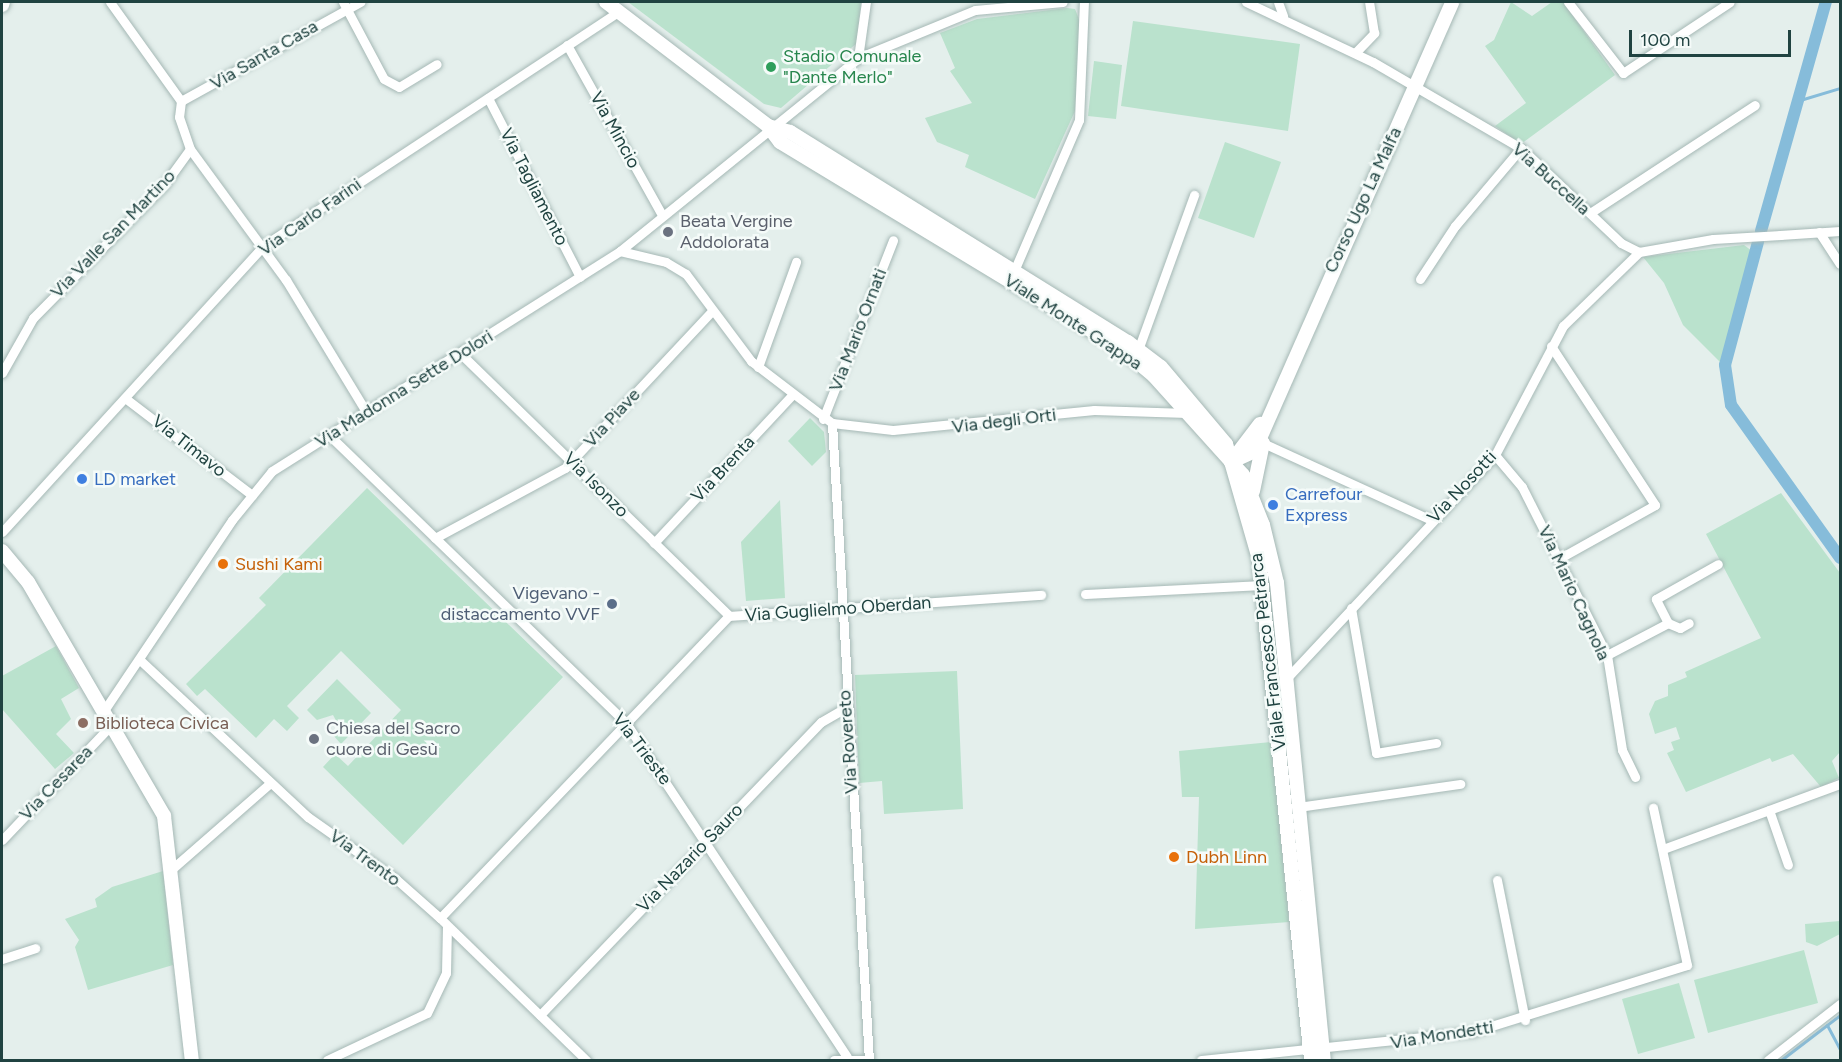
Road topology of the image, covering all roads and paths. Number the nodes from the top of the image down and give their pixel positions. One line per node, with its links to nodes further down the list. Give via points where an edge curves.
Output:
1 (110, 2): 22 (street)
2 (360, 2): 13 (street, Via Santa Casa)
3 (606, 2): 14 (street, Viale Monte Grappa)
4 (866, 2): 18 (street)
5 (1063, 2): 18 (street, via 975,10)
6 (1084, 2): 38 (street, Viale Monte Grappa, via 1079,120)
7 (1246, 2): 15 (street, Via Buccella)
8 (1278, 2): 15 (street)
9 (1369, 2): 17 (street, via 1374,33)
10 (1452, 2): 20 (street, Corso Ugo La Malfa)
11 (1568, 2): 12 (street, via 1623,73)
12 (1730, 2)
13 (345, 5): 19 (street, via 384,79 399,87); 22 (street, Via Santa Casa)
14 (619, 11): 16 (street, Via Carlo Farini); 24 (street, Viale Monte Grappa)
15 (1283, 16): 17 (street, Via Buccella)
16 (567, 45): 21 (street, Via Carlo Farini); 29 (street, Via Mincio)
17 (1355, 53): 20 (street, Via Buccella)
18 (858, 58): 24 (street)
19 (437, 64)
20 (1414, 86): 25 (street, Via Buccella); 49 (street, Corso Ugo La Malfa)
21 (488, 98): 33 (street, Via Carlo Farini); 39 (street, Via Tagliamento)
22 (181, 102): 26 (street, via 179,117)
23 (1755, 105): 28 (street)
24 (768, 126): 29 (street, Via Madonna Sette Dolori); 38 (street, Viale Monte Grappa, via 790,132); 51 (street, Viale Monte Grappa, via 780,142 1122,350)
25 (1521, 148): 28 (street, Via Buccella); 40 (street, via 1455,226)
26 (190, 149): 33 (street); 46 (street, Via Valle San Martino, via 164,185 33,318)
27 (1194, 195): 43 (street)
28 (1590, 213): 35 (street, Via Buccella, via 1621,243)
29 (662, 215): 34 (street, Via Madonna Sette Dolori)
30 (1840, 231): 31 (street)
31 (1819, 232): 35 (street, via 1713,239); 37 (street)
32 (893, 240): 52 (street, Via Mario Ornati)
33 (263, 246): 48 (street, Via Carlo Farini); 50 (street)
34 (620, 251): 39 (street, Via Madonna Sette Dolori); 41 (street, via 666,262 686,274)
35 (1639, 252): 42 (street, Via Nosotti, via 1563,326)
36 (796, 262): 45 (street)
37 (1840, 264)
38 (1014, 271): 43 (street, Viale Monte Grappa)
39 (580, 277): 44 (street, Via Madonna Sette Dolori)
40 (1420, 279)
41 (711, 312): 45 (street); 58 (street, Via Piave)
42 (1551, 346): 57 (street, Via Nosotti); 67 (street, via 1655,505)
43 (1138, 350): 54 (street, Viale Monte Grappa, via 1161,367)
44 (462, 355): 50 (street, Via Madonna Sette Dolori); 58 (street, Via Isonzo)
45 (758, 367): 47 (street)
46 (2, 373)
47 (792, 395): 52 (street); 65 (street, Via Brenta)
48 (125, 398): 60 (street, Via Timavo); 63 (street, Via Carlo Farini)
49 (1274, 400): 53 (street, Corso Ugo La Malfa); 56 (street, Corso Ugo La Malfa)
50 (367, 413): 55 (street, Via Madonna Sette Dolori)
51 (1186, 413): 52 (street, Via degli Orti, via 1094,410 893,430); 59 (street, Viale Monte Grappa)
52 (827, 422): 73 (street, Via Rovereto)
53 (1261, 423): 54 (street, via 1234,436); 59 (street, Corso Ugo La Malfa)
54 (1218, 434): 59 (street, Viale Monte Grappa)
55 (330, 436): 60 (street, Via Madonna Sette Dolori, via 272,471); 64 (street, Via Trieste)
56 (1263, 443): 61 (street, Corso Ugo La Malfa, via 1252,478); 62 (street)
57 (1495, 455): 62 (street, Via Nosotti); 67 (street, Via Mario Cagnola, via 1521,488)
58 (572, 460): 64 (street, Via Piave); 65 (street, Via Isonzo)
59 (1231, 462): 61 (street, Viale Francesco Petrarca); 69 (street, Viale Francesco Petrarca)
60 (252, 495): 78 (street, Via Madonna Sette Dolori)
61 (1254, 496): 79 (street, Viale Francesco Petrarca, via 1276,583)
62 (1431, 520): 72 (street, Via Nosotti)
63 (2, 531)
64 (435, 538): 82 (street, Via Trieste)
65 (654, 543): 74 (street, Via Isonzo)
66 (2, 551): 81 (street, via 28,582)
67 (1560, 558): 77 (street, Via Mario Cagnola)
68 (1718, 564): 75 (street, via 1656,599)
69 (1263, 585): 70 (street); 105 (street, Viale Francesco Petrarca)
70 (1085, 594)
71 (1041, 596): 73 (street, Via Guglielmo Oberdan)
72 (1351, 608): 79 (street, Via Nosotti); 84 (street, via 1376,753)
73 (841, 609): 74 (street, Via Guglielmo Oberdan); 80 (street, Via Rovereto)
74 (729, 616): 82 (street, Via Guglielmo Oberdan)
75 (1668, 623): 76 (street, via 1680,628); 77 (street)
76 (1689, 623)
77 (1606, 655): 85 (street, Via Mario Cagnola, via 1622,750)
78 (140, 660): 81 (street, Via Madonna Sette Dolori); 86 (street, Via Trento)
79 (1286, 679): 89 (street, Viale Francesco Petrarca)
80 (845, 708): 93 (street, Via Nazario Sauro, via 821,722); 111 (street, Via Rovereto)
81 (103, 712): 83 (street)
82 (626, 723): 93 (street, Via Trieste); 98 (street, Via Guglielmo Oberdan)
83 (111, 725): 92 (street, Via Cesarea); 96 (street, via 164,816)
84 (1436, 743)
85 (1635, 777)
86 (270, 783): 96 (street); 98 (street, Via Trento)
87 (1460, 784): 89 (street)
88 (1840, 784): 91 (street)
89 (1298, 807): 105 (street, Viale Francesco Petrarca)
90 (1653, 808): 94 (street)
91 (1769, 810): 94 (street); 95 (street)
92 (2, 840)
93 (706, 840): 103 (street, Via Nazario Sauro); 106 (street, Via Trieste)
94 (1663, 849): 104 (street, Via Mondetti, via 1687,965 1578,997)
95 (1788, 865)
96 (173, 868): 107 (street)
97 (1497, 880): 104 (street)
98 (440, 918): 99 (street, Via Trento)
99 (447, 926): 103 (street, Via Trento); 108 (street, via 445,981 427,1012)
100 (35, 948): 101 (street)
101 (2, 959)
102 (1840, 1004): 113 (street)
103 (540, 1015): 109 (street, Via Trento)
104 (1525, 1020): 105 (street, Via Mondetti)
105 (1317, 1056): 112 (street, Via Mondetti)
106 (847, 1057): 110 (street); 111 (street)
107 (192, 1060)
108 (327, 1060)
109 (586, 1060)
110 (834, 1060)
111 (868, 1060)
112 (1201, 1060)
113 (1768, 1060)

